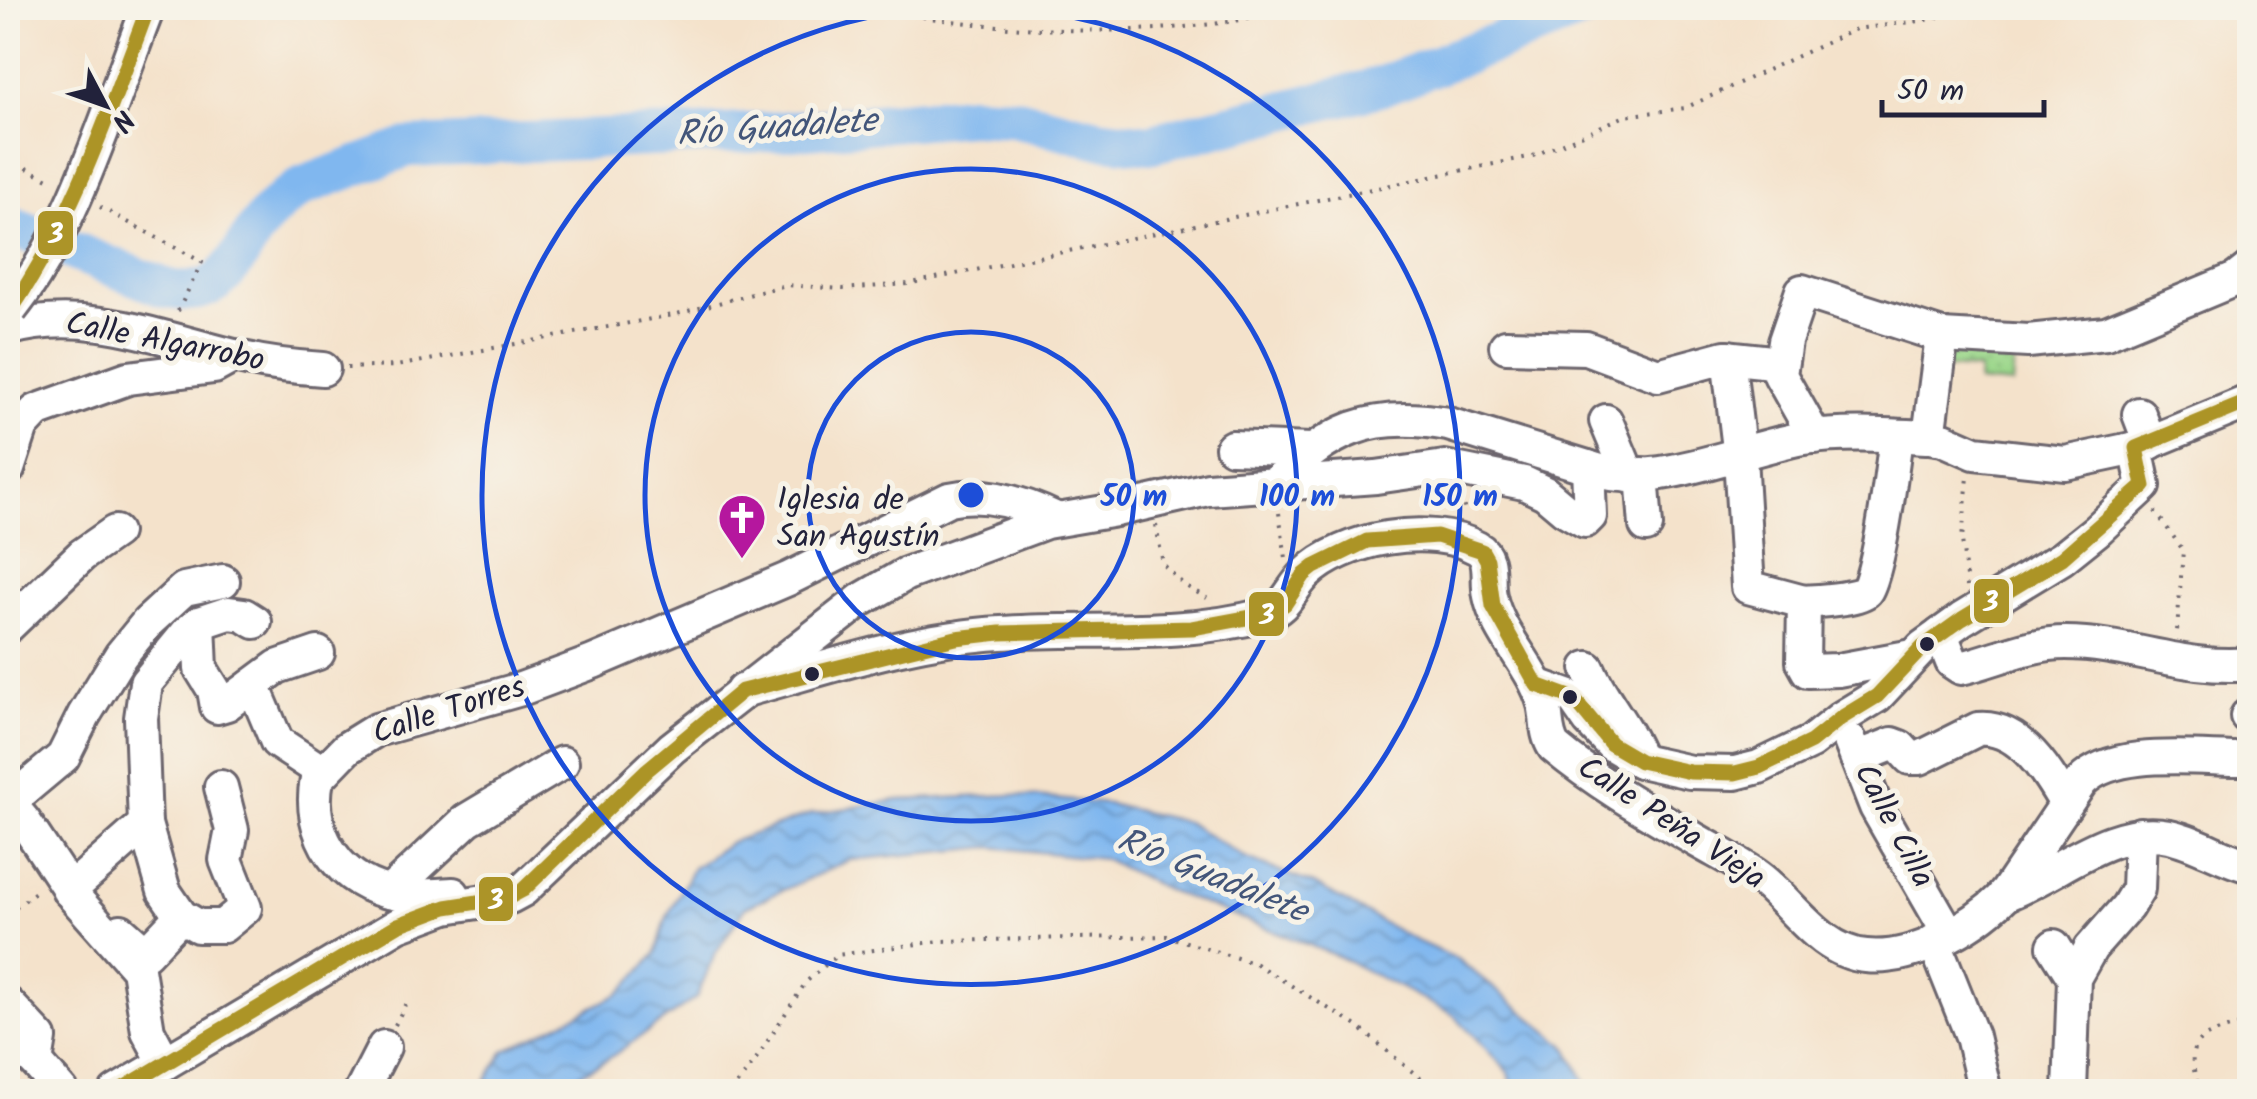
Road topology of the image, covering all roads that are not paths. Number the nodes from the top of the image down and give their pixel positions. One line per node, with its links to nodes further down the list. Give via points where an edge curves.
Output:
1 (148, 8): 3 (street, bridge, via 58,231)
2 (2250, 268): 4 (street, via 2094,336)
3 (9, 317): 6 (street, Calle Algarrobo, via 79,322)
4 (1942, 336): 8 (street, via 1802,291); 13 (street)
5 (1506, 346): 7 (street, via 1586,348 1658,375)
6 (234, 356): 9 (street, Calle Algarrobo); 19 (street, via 214,367 128,378 36,411 22,426)
7 (1728, 357): 8 (street); 17 (street)
8 (1781, 364): 14 (street, via 1783,385)
9 (322, 369)
10 (2250, 401): 12 (street)
11 (1606, 422): 20 (street)
12 (2142, 435): 13 (street, via 2065,463 1972,452 1943,439); 31 (street, via 2144,486 2070,552)
13 (1912, 436): 14 (street); 26 (street, via 1868,589)
14 (1815, 437): 17 (street)
15 (1232, 447): 16 (street)
16 (1310, 450): 18 (street, via 1359,426 1422,420); 21 (street)
17 (1740, 456): 20 (street); 26 (street, via 1748,587)
18 (1588, 467): 20 (street); 21 (street, via 1586,520 1524,483 1454,468)
19 (8, 469)
20 (1635, 475): 23 (street)
21 (1274, 483): 22 (street)
22 (1056, 518): 39 (street, via 888,582); 45 (street, Calle Torres, via 1004,500 948,499 660,634 521,689 376,730)
23 (1646, 526)
24 (116, 532): 30 (street)
25 (223, 582): 27 (street, via 184,589)
26 (1804, 602): 33 (street, via 1808,671)
27 (152, 618): 36 (street); 47 (street, via 121,655 63,757)
28 (255, 622): 29 (street, via 229,613)
29 (199, 623): 36 (street); 38 (street, via 200,669 217,707)
30 (8, 626)
31 (1940, 634): 33 (street); 34 (street, via 1960,668 2055,643 2207,666)
32 (318, 653): 38 (street, via 277,667)
33 (1913, 656): 40 (street, via 1877,696)
34 (2250, 664)
35 (1588, 668): 43 (street)
36 (152, 677): 49 (street, via 141,718)
37 (1537, 685): 39 (street, Calle Peña Vieja, via 1493,606 1488,560 1478,548 1437,536 1355,546 1304,575 1280,608 1220,624 956,638); 43 (street, via 1573,698 1611,744); 58 (street, Calle Peña Vieja, via 1554,747 1758,878 1838,947 1879,956)
38 (253, 686): 45 (street, via 277,742)
39 (742, 691): 55 (street, via 627,789 538,879 510,897)
40 (1840, 718): 41 (street, Calle Cilla); 43 (street, via 1802,747 1748,770 1690,772)
41 (1857, 758): 48 (street, via 1892,744 1920,758 1988,728 2043,764); 58 (street, Calle Cilla)
42 (2250, 759): 48 (street, via 2110,764 2088,775)
43 (1640, 760)
44 (562, 762): 53 (street, via 467,820)
45 (322, 771): 53 (street, via 315,787 329,853 344,870)
46 (220, 786): 56 (street, via 232,830 226,860 245,908 223,926)
47 (8, 803): 52 (street)
48 (2066, 804): 54 (street)
49 (145, 824): 52 (street); 56 (street, via 164,891)
50 (2140, 834): 51 (street, via 2192,842); 54 (street, via 2112,841); 60 (street, via 2138,889)
51 (2243, 870)
52 (64, 883): 57 (street)
53 (390, 892): 55 (street)
54 (2004, 896): 58 (street, Calle Peña Vieja)
55 (491, 900): 65 (street, via 446,907 398,926)
56 (190, 921): 57 (street, via 146,953 110,921)
57 (103, 928): 65 (street, via 138,969 148,1031)
58 (1941, 937): 69 (street, Calle Cilla)
59 (2054, 946): 60 (street)
60 (2074, 978): 70 (street)
61 (8, 1004): 64 (street, via 40,1038)
62 (8, 1036): 64 (street)
63 (384, 1047): 68 (street)
64 (36, 1062): 66 (street)
65 (165, 1063): 67 (street)
66 (62, 1092)
67 (116, 1092)
68 (362, 1092)
69 (1986, 1092)
70 (2070, 1092)

